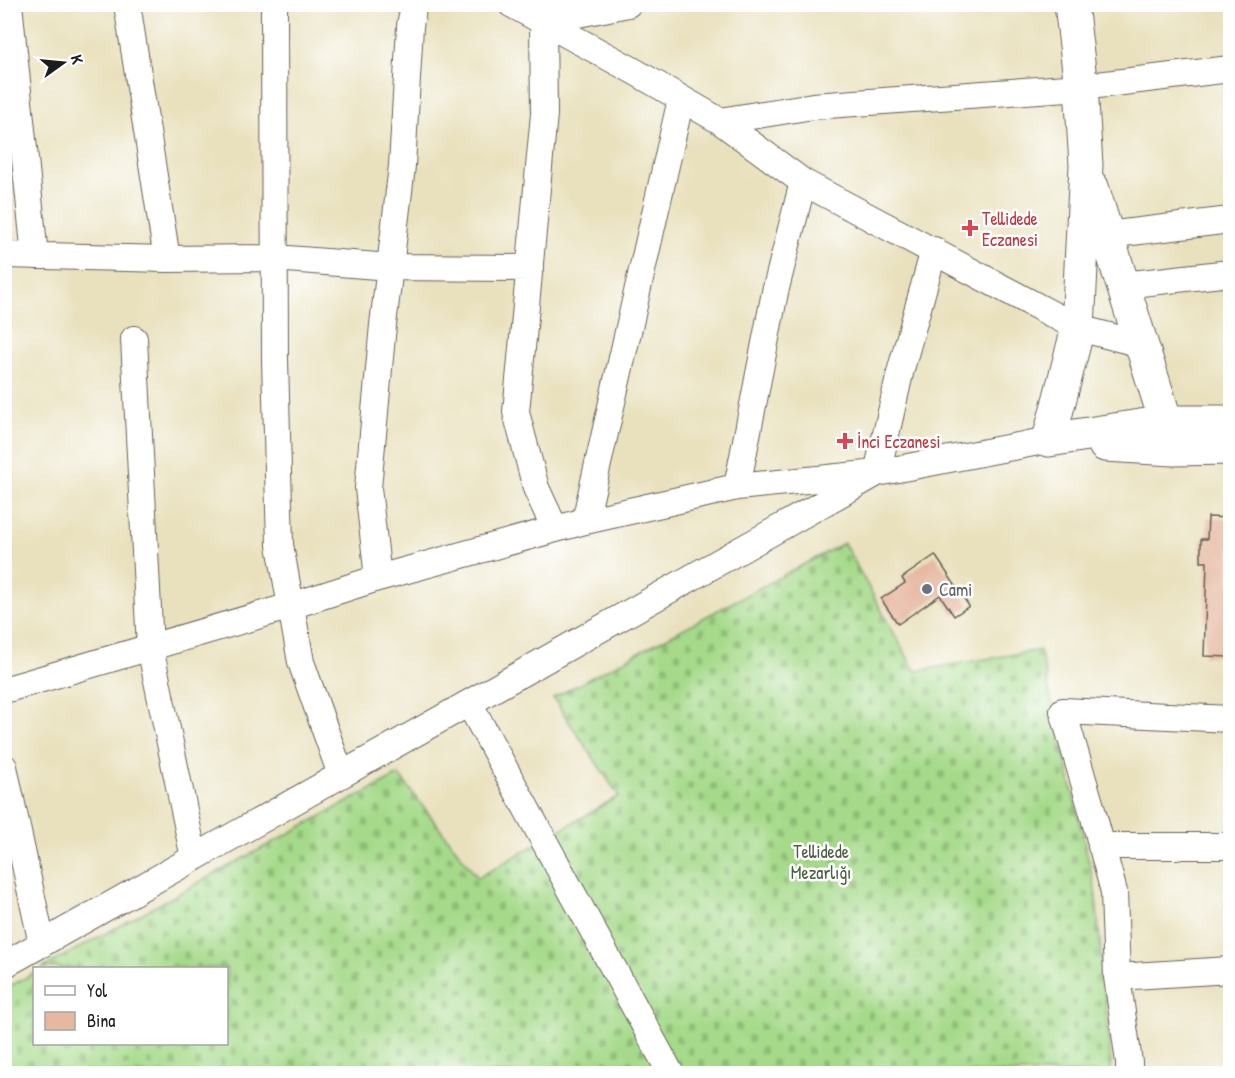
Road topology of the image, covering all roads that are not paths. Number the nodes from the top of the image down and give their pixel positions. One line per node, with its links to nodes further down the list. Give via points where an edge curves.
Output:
1 (9, 4): 19 (street)
2 (127, 4): 21 (street)
3 (274, 4): 20 (street)
4 (414, 4): 22 (street)
5 (511, 4): 8 (street)
6 (628, 4): 8 (street)
7 (1071, 4): 10 (main road)
8 (543, 21): 11 (street); 23 (street, via 544,114)
9 (1230, 69): 10 (street)
10 (1081, 87): 12 (street, via 813,106); 13 (main road)
11 (681, 99): 12 (street); 35 (street)
12 (720, 121): 14 (street)
13 (1086, 165): 16 (main road); 26 (main road)
14 (803, 182): 17 (street); 34 (street, via 775,292)
15 (1230, 220): 16 (street)
16 (1107, 235): 25 (main road)
17 (934, 250): 26 (street); 33 (street)
18 (4, 255): 19 (street)
19 (35, 256): 21 (street)
20 (275, 258): 21 (street); 22 (street); 38 (street, via 280,546)
21 (167, 259)
22 (390, 267): 23 (street); 37 (street, via 368,488)
23 (530, 268): 36 (street, via 516,412 536,488)
24 (1230, 273): 25 (street)
25 (1123, 285): 28 (main road)
26 (1078, 328): 28 (street); 31 (main road)
27 (134, 339): 39 (street)
28 (1141, 344): 30 (main road)
29 (1230, 422): 30 (main road)
30 (1170, 435): 31 (main road); 32 (main road)
31 (1049, 440): 33 (street)
32 (1230, 448)
33 (877, 473): 34 (street); 41 (street)
34 (737, 487): 35 (street)
35 (585, 520): 36 (street)
36 (555, 529): 37 (street)
37 (378, 578): 38 (street)
38 (291, 606): 39 (street); 44 (street, via 301,663)
39 (150, 647): 40 (street); 47 (street)
40 (4, 690)
41 (469, 703): 44 (street); 52 (street)
42 (1230, 719): 45 (street, via 1063,711)
43 (4, 767): 48 (street)
44 (341, 775): 47 (street)
45 (1101, 846): 46 (street); 51 (street, via 1114,892)
46 (1230, 846)
47 (194, 858): 48 (street)
48 (42, 944): 49 (street)
49 (4, 964)
50 (1230, 970): 51 (street)
51 (1117, 977): 53 (street)
52 (671, 1074)
53 (1129, 1074)

